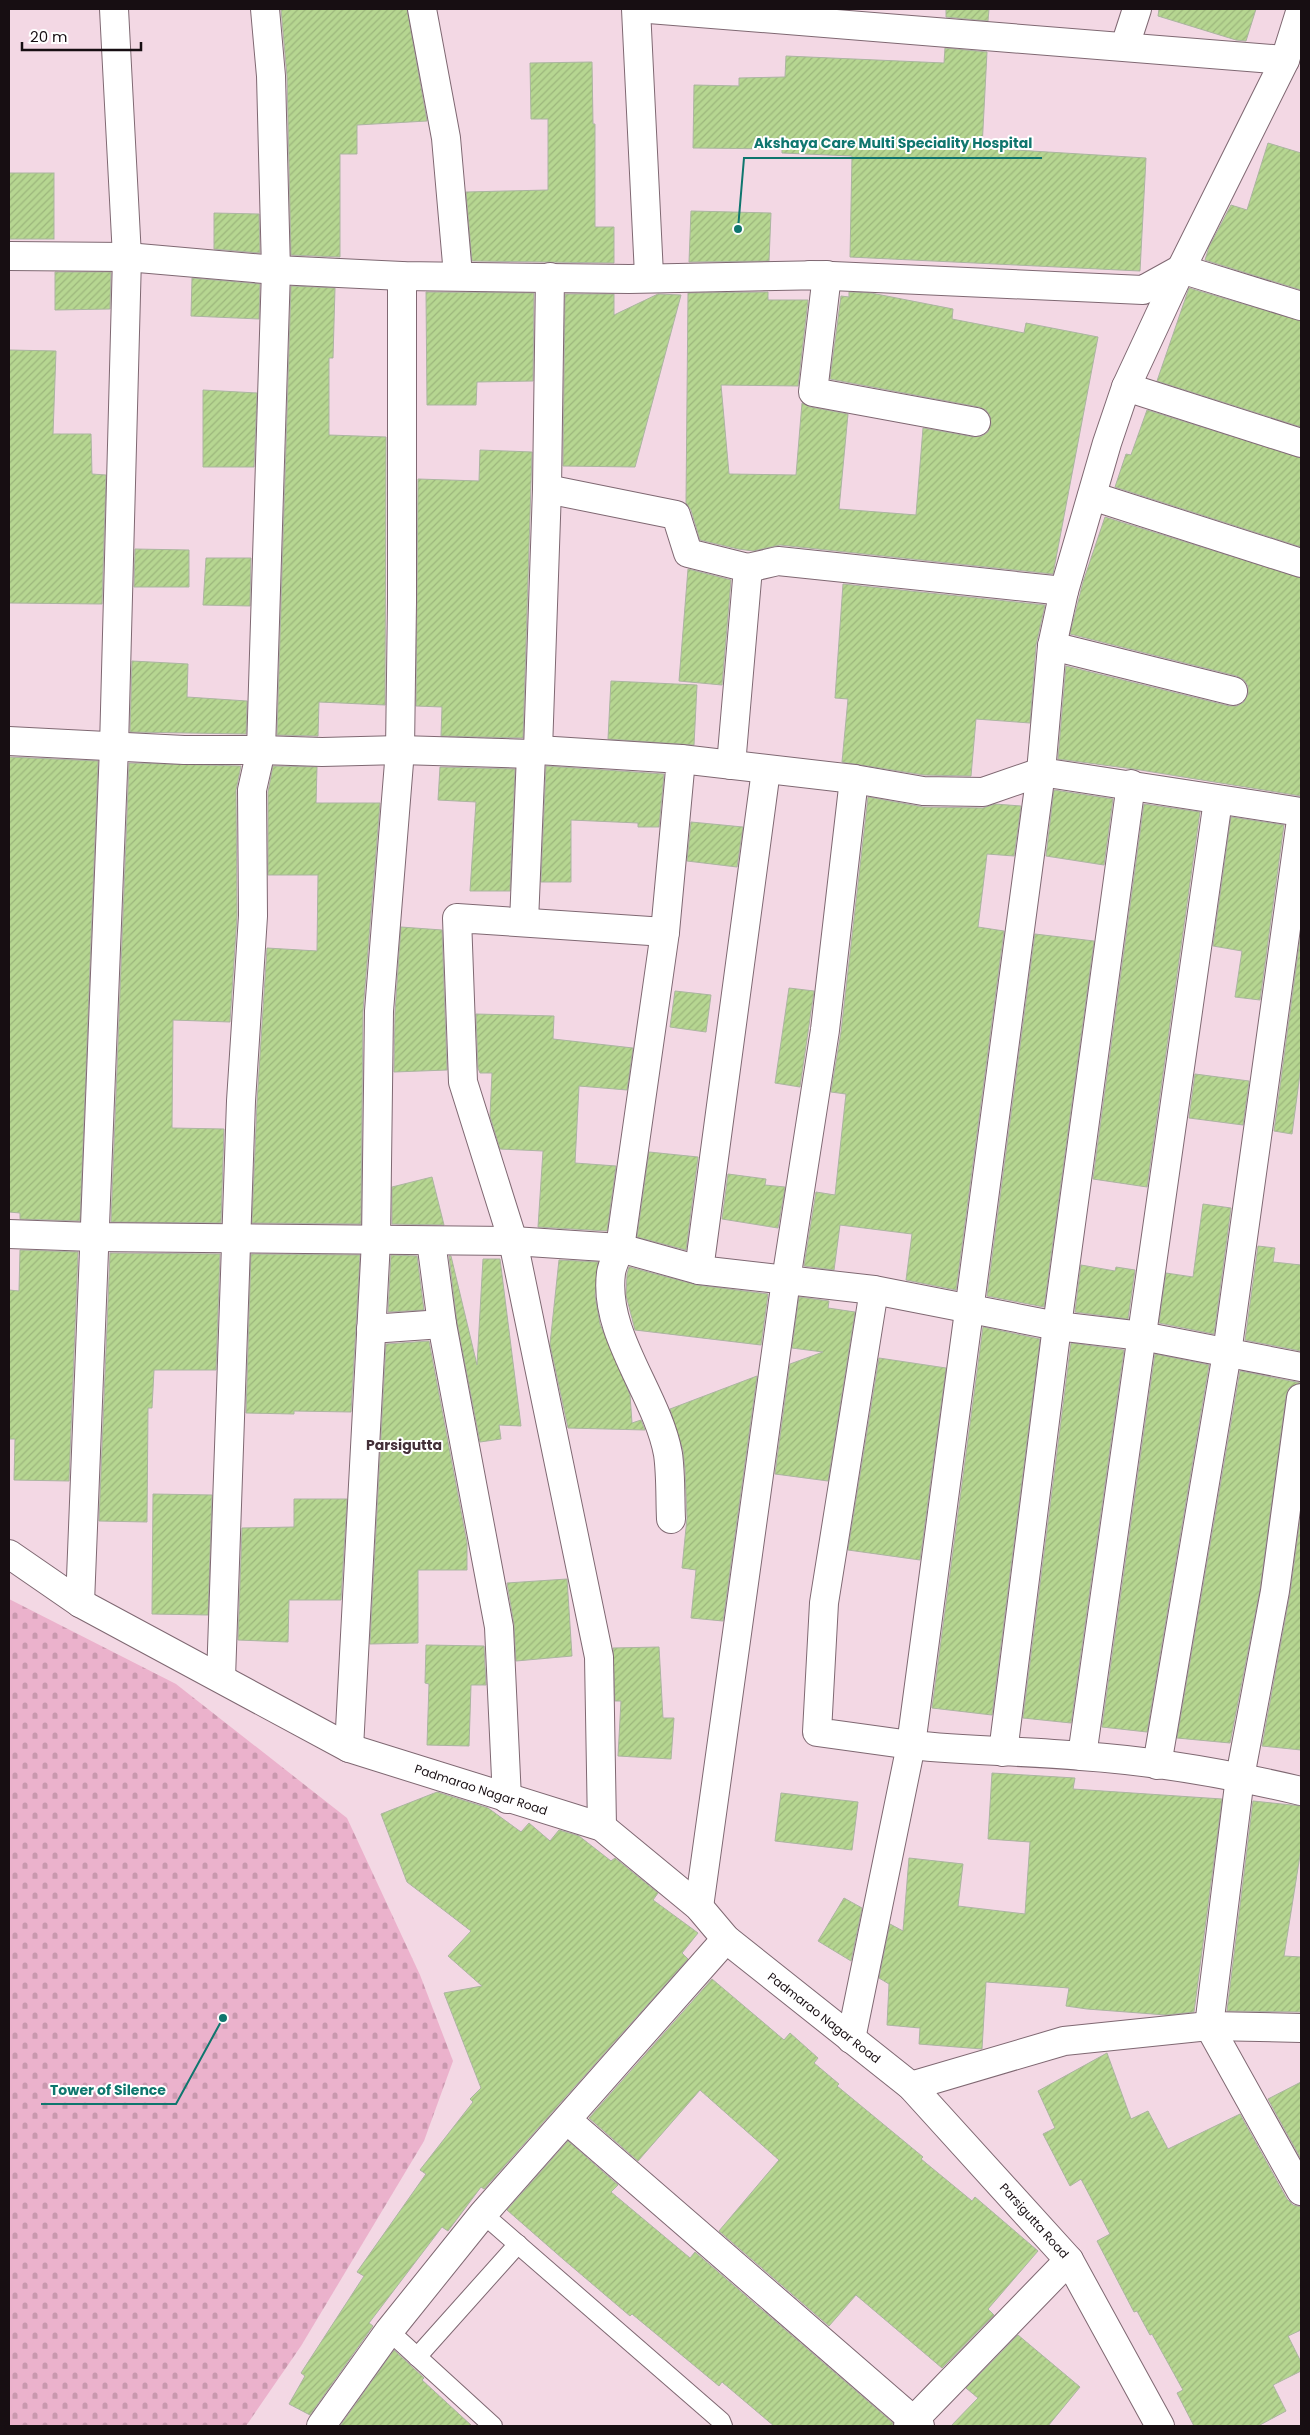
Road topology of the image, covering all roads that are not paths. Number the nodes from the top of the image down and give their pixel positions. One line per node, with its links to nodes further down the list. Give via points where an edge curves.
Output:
1 (114, 9): 11 (street)
2 (265, 9): 13 (street, via 272,76)
3 (422, 9): 14 (street, via 446,138)
4 (636, 9): 18 (street)
5 (649, 9): 8 (street)
6 (1137, 9): 8 (street)
7 (1301, 9): 9 (street)
8 (1125, 46): 9 (street)
9 (1285, 60): 12 (street)
10 (9, 256): 11 (street)
11 (127, 258): 13 (street); 31 (street)
12 (1181, 269): 15 (street, via 1143,290); 19 (street); 20 (street)
13 (276, 270): 16 (street); 32 (street)
14 (458, 275): 16 (street); 17 (street)
15 (827, 275): 18 (street); 21 (street, via 813,392)
16 (402, 276): 33 (street)
17 (550, 277): 18 (street); 23 (street)
18 (639, 277)
19 (1301, 306)
20 (1126, 387): 22 (street); 24 (street)
21 (976, 422)
22 (1301, 443)
23 (547, 489): 26 (street, via 676,515 688,553); 34 (street)
24 (1092, 496): 25 (street); 27 (street)
25 (1301, 563)
26 (748, 568): 27 (street, via 778,561); 36 (street)
27 (1064, 591): 28 (street)
28 (1052, 646): 29 (street); 38 (street)
29 (1233, 691)
30 (9, 741): 31 (street)
31 (114, 747): 32 (street); 47 (street)
32 (261, 750): 33 (street); 48 (street, via 252,790 253,916 241,1101)
33 (400, 750): 34 (street); 49 (street, via 379,1011)
34 (535, 752): 35 (street); 44 (street)
35 (681, 759): 36 (street); 45 (street)
36 (731, 765): 37 (street)
37 (766, 770): 39 (street); 53 (street)
38 (1041, 772): 39 (street, via 983,792 923,791); 40 (street); 56 (street)
39 (854, 779): 54 (street, via 825,1030)
40 (1131, 784): 41 (street); 58 (street)
41 (1218, 800): 42 (street); 60 (street)
42 (1301, 812)
43 (1301, 820): 61 (street)
44 (524, 922): 45 (street); 51 (street, via 457,918 463,1082)
45 (665, 932): 52 (street)
46 (9, 1234): 47 (street)
47 (93, 1237): 48 (street); 66 (street)
48 (237, 1238): 49 (street); 67 (street)
49 (376, 1240): 50 (street); 59 (street)
50 (431, 1241): 51 (street); 57 (street)
51 (513, 1241): 52 (street); 76 (street, via 599,1656)
52 (620, 1248): 53 (street); 64 (street, via 611,1271 610,1295 620,1334 668,1454)
53 (699, 1270): 54 (street)
54 (786, 1280): 55 (street); 77 (street)
55 (874, 1290): 56 (street); 68 (street, via 824,1603 817,1732)
56 (970, 1308): 58 (street); 68 (street)
57 (442, 1324): 59 (street); 75 (street, via 499,1627)
58 (1057, 1326): 60 (street); 70 (street)
59 (370, 1329): 69 (street)
60 (1142, 1336): 61 (street); 71 (street)
61 (1227, 1353): 62 (street); 72 (street)
62 (1301, 1367)
63 (1301, 1398): 73 (street, via 1275,1591)
64 (671, 1519)
65 (9, 1554): 66 (street, Padmarao Nagar Road)
66 (80, 1603): 67 (street, Padmarao Nagar Road)
67 (221, 1678): 69 (street, Padmarao Nagar Road)
68 (911, 1744): 70 (street); 81 (street)
69 (349, 1748): 75 (street, Padmarao Nagar Road)
70 (1003, 1752): 71 (street)
71 (1082, 1756): 72 (street)
72 (1157, 1765): 73 (street)
73 (1240, 1777): 74 (street); 79 (street)
74 (1301, 1791)
75 (507, 1799): 76 (street, Padmarao Nagar Road)
76 (602, 1827): 77 (street, Padmarao Nagar Road)
77 (699, 1907): 78 (street, Padmarao Nagar Road)
78 (726, 1939): 81 (street, Padmarao Nagar Road); 83 (street)
79 (1209, 2026): 80 (street); 82 (street, via 1064,2041); 84 (street)
80 (1301, 2028)
81 (851, 2039): 82 (street, Padmarao Nagar Road)
82 (911, 2086): 87 (street, Parsigutta Road)
83 (567, 2120): 85 (street); 90 (street)
84 (1298, 2179)
85 (483, 2214): 86 (lane); 88 (street)
86 (518, 2244): 89 (lane); 93 (lane)
87 (1069, 2260): 90 (street); 94 (street, Parsigutta Road)
88 (389, 2331): 89 (lane); 91 (street)
89 (417, 2357): 92 (lane)
90 (914, 2424)
91 (320, 2426)
92 (493, 2426)
93 (723, 2426)
94 (1160, 2426)

